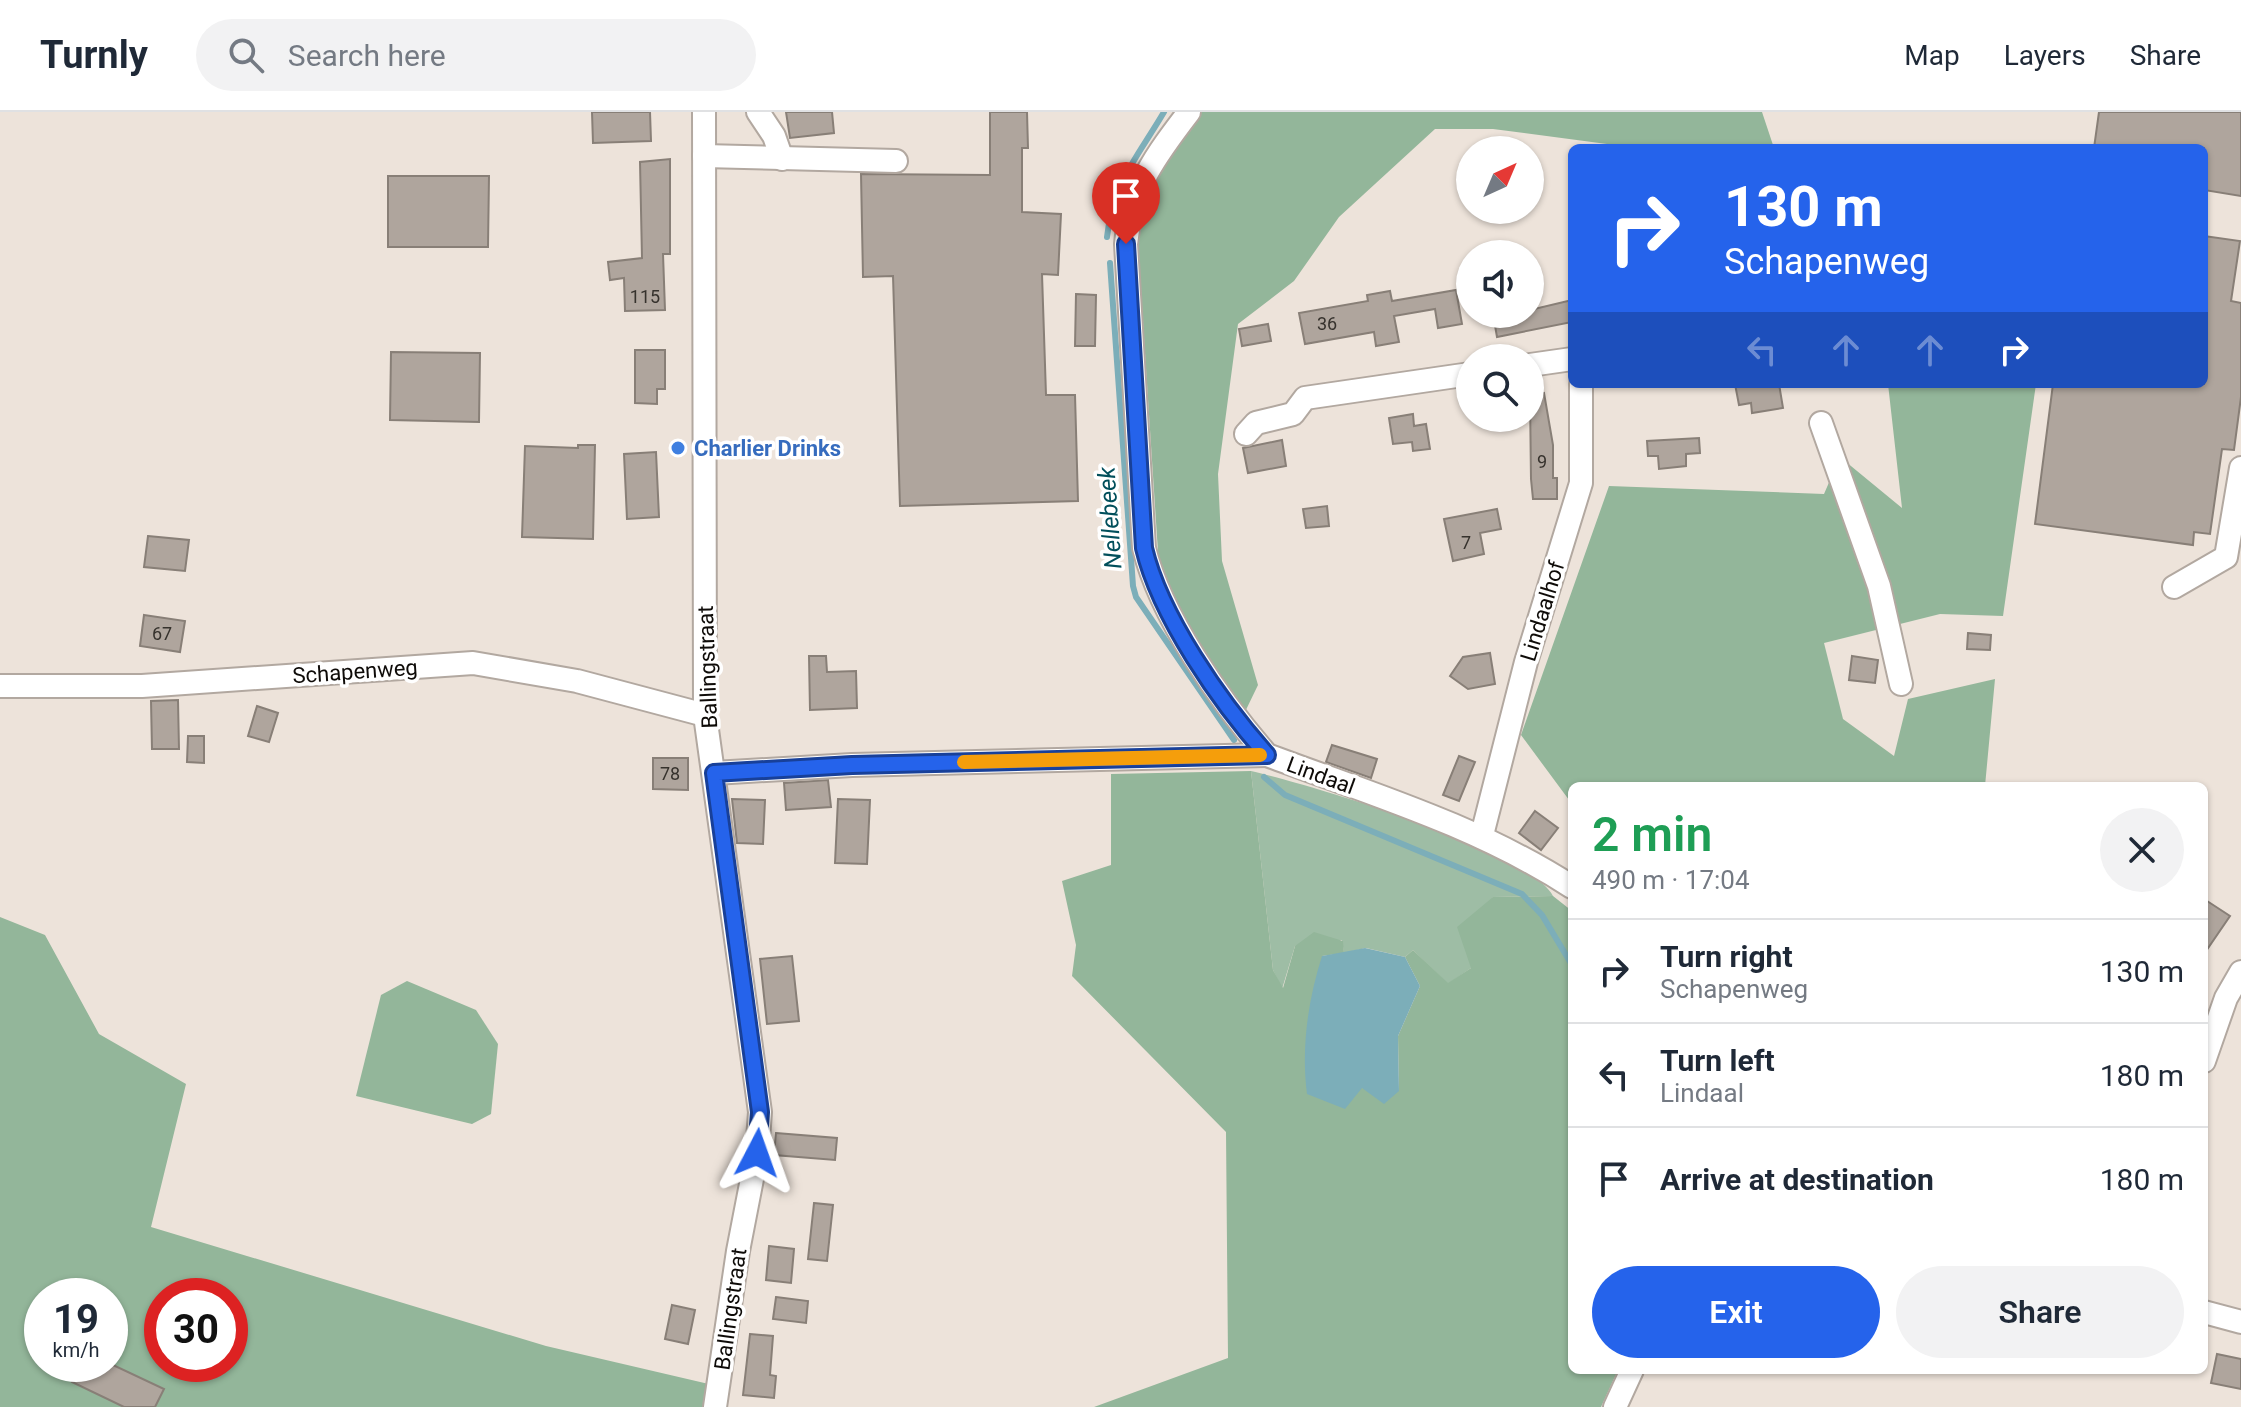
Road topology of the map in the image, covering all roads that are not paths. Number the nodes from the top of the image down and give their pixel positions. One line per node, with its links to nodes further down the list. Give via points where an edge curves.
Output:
1 (704, 112): 4 (street, Ballingstraat)
2 (758, 112): 5 (street)
3 (1189, 112): 18 (street, Lindaal, via 1138,185 1129,214 1126,244 1144,548 1152,582 1168,614)
4 (704, 156): 5 (street); 17 (street, Ballingstraat)
5 (782, 159): 6 (street)
6 (896, 161)
7 (1568, 360): 8 (street)
8 (1544, 363)
9 (1456, 376): 12 (street, via 1305,398 1293,414 1256,423)
10 (1581, 388): 20 (street, Lindaalhof, via 1581,483 1526,662)
11 (1821, 423): 15 (street, via 1879,586)
12 (1246, 434)
13 (2241, 468): 14 (street, via 2226,557)
14 (2174, 587)
15 (1901, 684)
16 (0, 686): 17 (street, Schapenweg, via 142,686 473,663 577,681)
17 (705, 715): 19 (street, Ballingstraat)
18 (1267, 755): 19 (street); 20 (street, Lindaal)
19 (714, 773): 27 (street, Ballingstraat, via 760,1112)
20 (1482, 835): 21 (street, Lindaal)
21 (1568, 884)
22 (2241, 972): 23 (street)
23 (2208, 1050)
24 (2208, 1313): 25 (street)
25 (2241, 1322)
26 (1630, 1374): 28 (street)
27 (715, 1407)
28 (1615, 1407)

